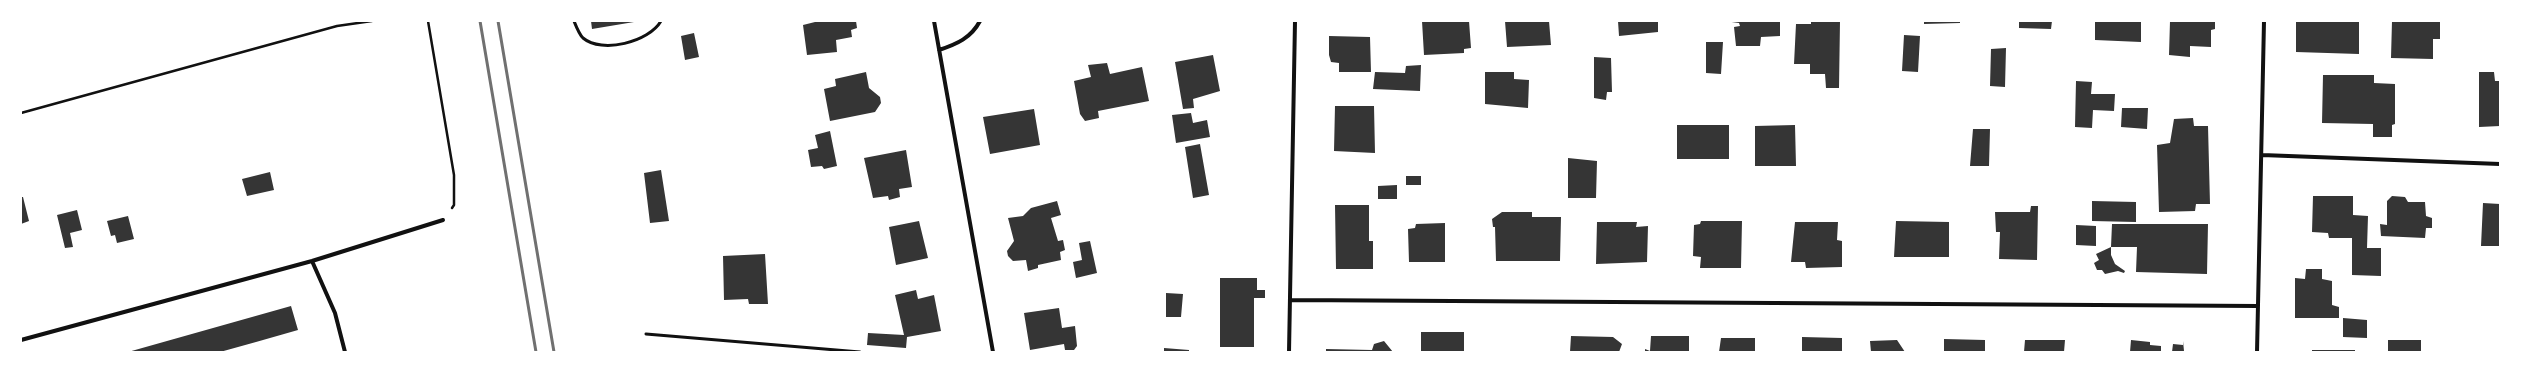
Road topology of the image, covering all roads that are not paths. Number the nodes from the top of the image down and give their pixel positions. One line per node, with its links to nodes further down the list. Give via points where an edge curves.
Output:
1 (574, 21): 2 (lane, via 582,37 599,46 628,42 650,33)
2 (661, 21)
3 (934, 21): 7 (street)
4 (980, 21): 7 (street, via 976,30 959,43)
5 (1295, 21): 12 (street)
6 (2264, 21): 8 (street)
7 (939, 50): 18 (street)
8 (2262, 155): 9 (street); 13 (street)
9 (2500, 164)
10 (443, 220): 11 (street)
11 (312, 261): 15 (street); 16 (street, via 335,313)
12 (1291, 300): 13 (street); 19 (street)
13 (2258, 306): 20 (street)
14 (646, 334): 17 (lane)
15 (21, 340)
16 (345, 352)
17 (860, 352)
18 (993, 352)
19 (1289, 352)
20 (2257, 352)

